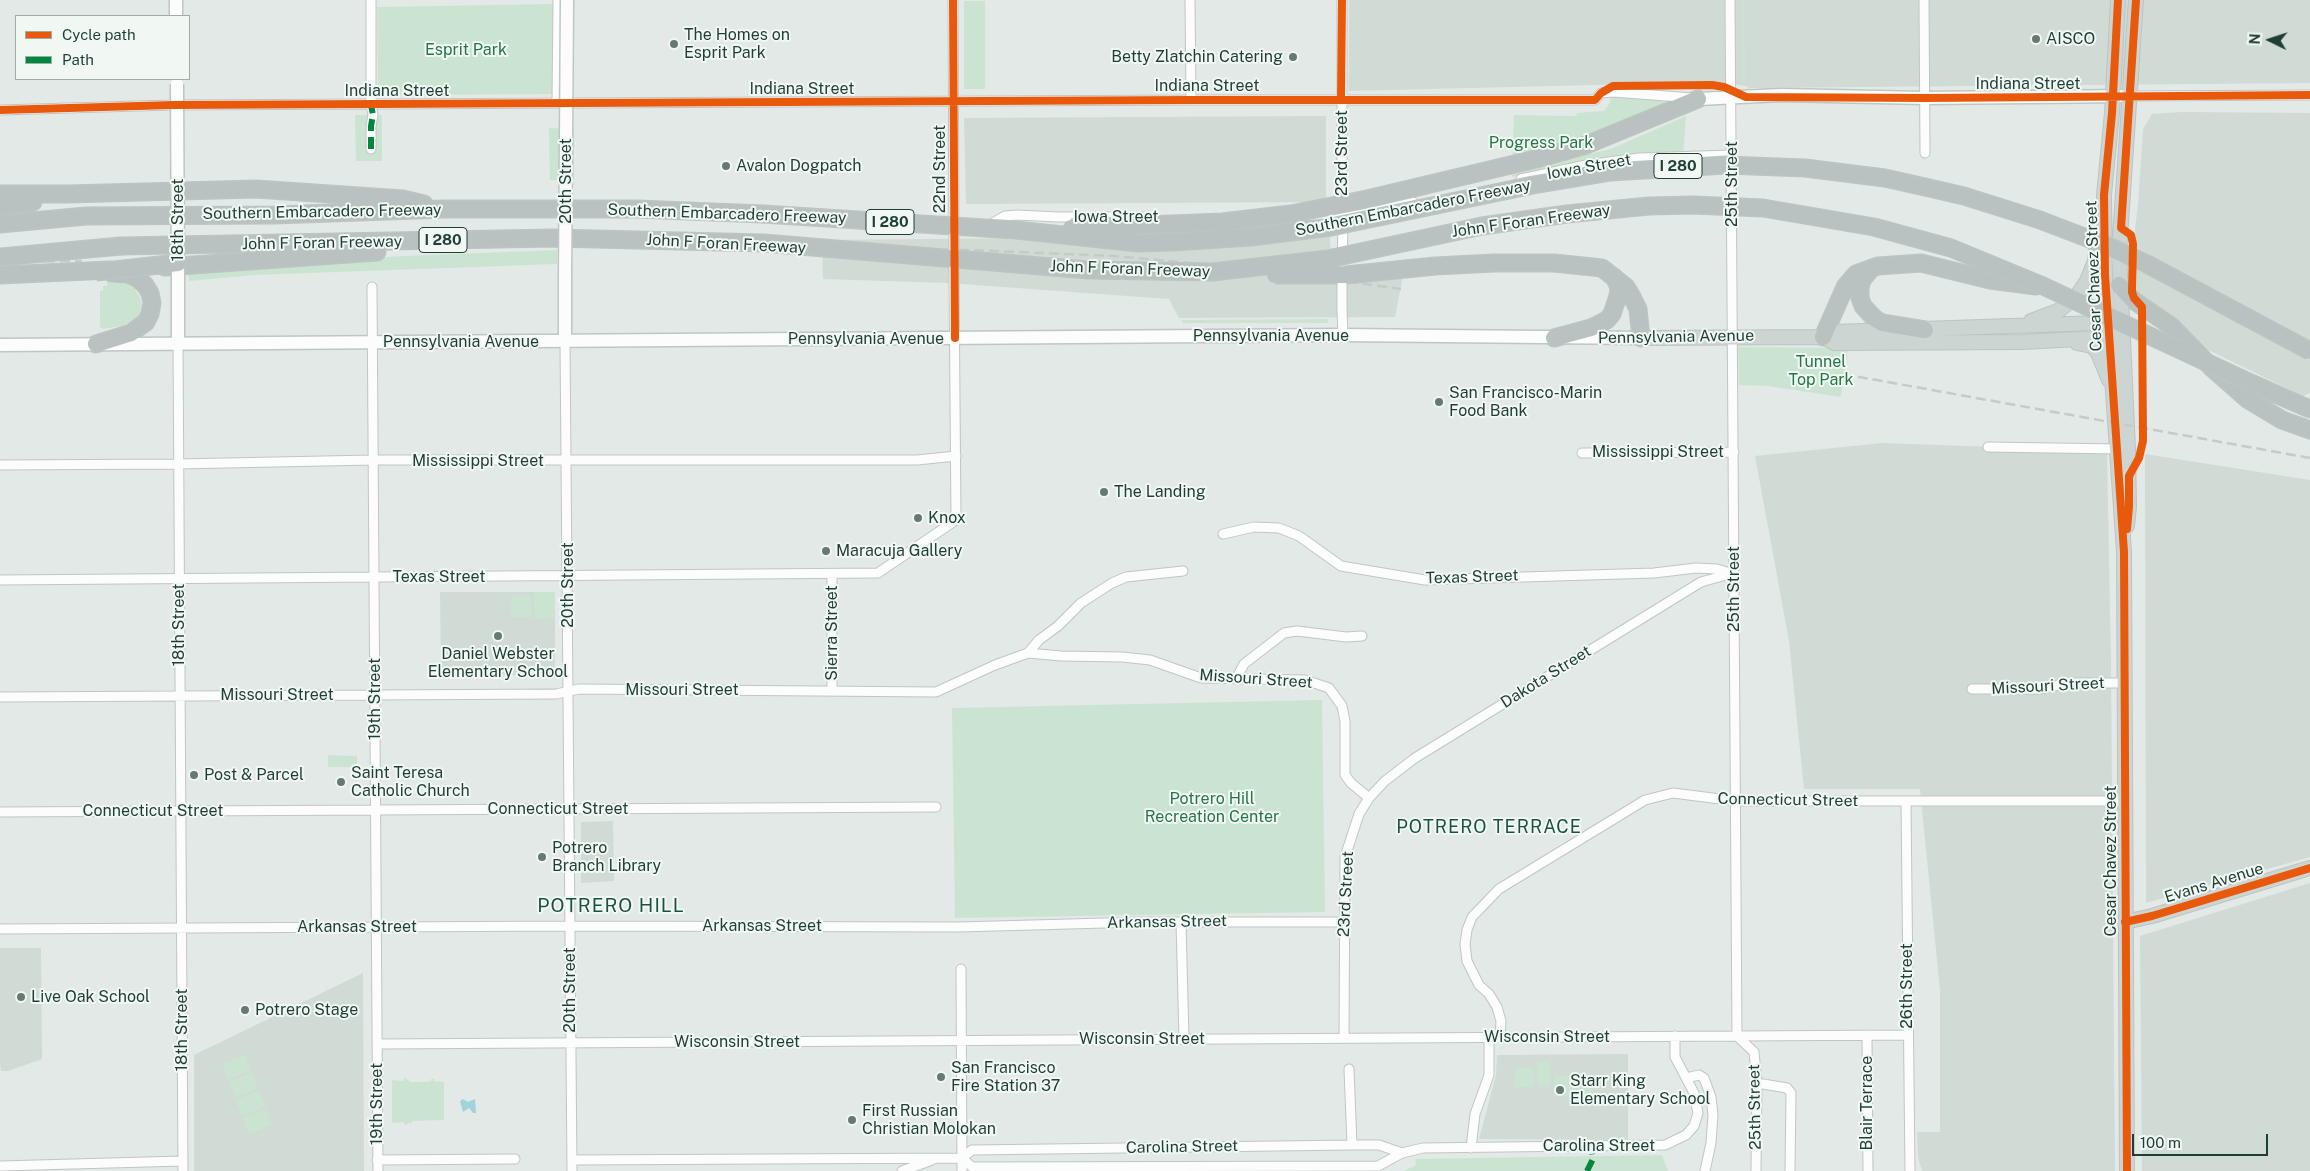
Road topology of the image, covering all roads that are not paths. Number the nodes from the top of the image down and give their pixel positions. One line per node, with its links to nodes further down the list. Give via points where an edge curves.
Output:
1 (176, 0): 12 (main road)
2 (370, 0): 24 (street)
3 (558, 0): 23 (street)
4 (567, 0): 62 (main road, 20th Street, bridge)
5 (954, 0): 22 (street, 22nd Street)
6 (1190, 0): 20 (street)
7 (1342, 0): 21 (street, 23rd Street)
8 (1730, 0): 17 (street, 25th Street)
9 (1924, 0): 18 (street)
10 (2118, 0): 16 (main road, Cesar Chavez Street)
11 (2136, 0): 15 (main road, Cesar Chavez Street)
12 (176, 15)
13 (177, 80): 29 (main road, 18th Street, bridge)
14 (2310, 95): 15 (street, Indiana Street)
15 (2131, 96): 16 (main road, Indiana Street); 47 (main road, Cesar Chavez Street)
16 (2113, 97): 18 (main road, Indiana Street); 31 (main road, Cesar Chavez Street)
17 (1731, 98): 18 (main road, Indiana Street, via 1781,95); 19 (main road, Indiana Street); 28 (street, 25th Street)
18 (1925, 98): 27 (street)
19 (1698, 99): 21 (street, Indiana Street, via 1613,92 1601,93 1595,100); 37 (highway, bridge, via 1586,145 1292,214 1222,222)
20 (1191, 100): 21 (street, Indiana Street); 22 (street, Indiana Street)
21 (1342, 100): 34 (street, 23rd Street)
22 (954, 102): 23 (street, Indiana Street); 36 (street, 22nd Street)
23 (557, 103): 24 (street, Indiana Street)
24 (371, 105): 25 (street, Indiana Street); 26 (street)
25 (0, 110)
26 (371, 149)
27 (1925, 152)
28 (1731, 155): 34 (street, Iowa Street, via 1639,158 1586,165); 54 (street, 25th Street)
29 (177, 192): 32 (highway, via 107,193); 40 (main road, 18th Street, bridge)
30 (0, 194): 33 (highway, via 256,189 403,199)
31 (2104, 195): 50 (main road, via 2095,261 2076,297 2058,311); 51 (main road, Cesar Chavez Street, via 2104,275)
32 (0, 208)
33 (446, 209): 35 (highway, Southern Embarcadero Freeway / I 280, via 274,215 121,215); 37 (highway, Southern Embarcadero Freeway / I 280, bridge, via 763,214)
34 (1342, 216): 36 (street, Iowa Street, via 1240,220 1209,215 1122,218 1017,215 1004,216 993,223); 53 (street, 23rd Street, bridge)
35 (0, 224)
36 (954, 226): 57 (street, 22nd Street, bridge)
37 (1016, 230): 66 (highway, Southern Embarcadero Freeway / I 280, bridge, via 1138,243 1227,239 1339,225 1611,172 1716,165 1805,168 1925,186 2059,226 2147,264)
38 (508, 239): 39 (highway, John F Foran Freeway / I 280, bridge, via 121,246); 43 (highway, John F Foran Freeway / I 280, bridge, via 764,243 1088,270); 44 (highway, via 191,266)
39 (0, 257)
40 (178, 263): 42 (highway, bridge); 63 (main road, 18th Street, bridge)
41 (1875, 267): 48 (highway, bridge, via 1921,263 1990,280); 52 (highway, via 1862,280 1860,298 1863,306 1882,323); 55 (highway, via 1856,274 1845,286)
42 (96, 272): 46 (highway); 64 (highway, bridge, via 128,274 137,278 150,293 151,308 146,322 131,334)
43 (1172, 273): 45 (highway, bridge, via 1346,274 1474,264 1554,262 1592,265); 48 (highway, John F Foran Freeway / I 280, bridge, via 1212,272 1318,260 1527,219 1615,209 1693,205 1763,208 1874,227 1951,248)
44 (0, 275)
45 (1614, 277): 58 (highway, via 1619,287 1618,296 1607,320); 59 (highway, via 1626,287 1638,309)
46 (0, 280)
47 (2119, 284): 51 (main road, Cesar Chavez Street); 56 (highway, via 2134,300)
48 (2043, 286): 68 (highway, John F Foran Freeway / I 280, bridge)
49 (372, 287): 61 (street, 19th Street)
50 (2012, 327): 51 (main road, Pennsylvania Avenue); 52 (main road, Pennsylvania Avenue)
51 (2113, 329): 56 (highway, via 2152,327); 60 (main road, Pennsylvania Avenue); 67 (main road, Cesar Chavez Street); 71 (main road, Cesar Chavez Street)
52 (1925, 330): 55 (main road, Pennsylvania Avenue, via 1835,332)
53 (1343, 335): 57 (main road, Pennsylvania Avenue); 58 (main road, Pennsylvania Avenue)
54 (1732, 336): 55 (main road, Pennsylvania Avenue); 59 (main road, Pennsylvania Avenue); 72 (street, 25th Street)
55 (1822, 337): 60 (main road, Pennsylvania Avenue, via 1835,343)
56 (2182, 337): 69 (highway, via 2247,399 2282,420)
57 (955, 338): 62 (main road, Pennsylvania Avenue); 74 (street, 22nd Street)
58 (1554, 338): 59 (main road, Pennsylvania Avenue)
59 (1641, 338)
60 (2062, 341): 67 (main road, via 2092,346)
61 (372, 342): 62 (main road, Pennsylvania Avenue); 63 (main road, Pennsylvania Avenue); 75 (street, 19th Street)
62 (565, 342): 76 (street, 20th Street)
63 (178, 343): 64 (main road, Pennsylvania Avenue); 77 (street, 18th Street)
64 (96, 344): 65 (main road, Pennsylvania Avenue)
65 (0, 345)
66 (2310, 351)
67 (2114, 391): 71 (main road, Cesar Chavez Street)
68 (2310, 409)
69 (2310, 430)
70 (1988, 447): 71 (street)
71 (2122, 449): 91 (main road, Cesar Chavez Street, via 2129,507 2124,552)
72 (1734, 452): 73 (street, Mississippi Street); 82 (street, 25th Street)
73 (1582, 453)
74 (956, 456): 76 (street, Mississippi Street, via 917,460); 81 (street, 22nd Street, via 956,520)
75 (373, 460): 76 (street, Mississippi Street); 77 (street, Mississippi Street); 85 (street, 19th Street)
76 (566, 461): 84 (street, 20th Street)
77 (177, 464): 78 (street, Mississippi Street); 86 (street, 18th Street)
78 (0, 465)
79 (1223, 534): 82 (street, Texas Street, via 1254,527 1279,528 1298,536 1342,566 1424,580 1654,573 1696,568)
80 (1183, 572): 89 (street, via 1126,578 1112,583 1081,603)
81 (878, 573): 83 (street, Texas Street)
82 (1733, 573): 98 (street, Dakota Street, via 1700,582 1415,758); 100 (street, 25th Street)
83 (832, 575): 84 (street, Texas Street); 94 (street, Sierra Street)
84 (568, 576): 85 (street, Texas Street); 93 (street, 20th Street)
85 (374, 578): 86 (street, Texas Street); 95 (street, 19th Street)
86 (179, 579): 87 (street, Texas Street); 96 (street, 18th Street)
87 (0, 580)
88 (1362, 636): 90 (street, via 1284,633 1244,664)
89 (1028, 653): 90 (street, Missouri Street, via 1122,656 1150,660 1201,678); 94 (street, Missouri Street, via 936,692)
90 (1236, 679): 98 (street, Missouri Street, via 1305,680 1329,688 1342,706 1345,721 1346,775)
91 (2124, 683): 92 (street, Missouri Street, via 2068,683 2040,689); 99 (main road, Cesar Chavez Street)
92 (1972, 689)
93 (569, 691): 94 (street, Missouri Street); 95 (street, Missouri Street, via 556,694); 103 (street, 20th Street)
94 (832, 691)
95 (374, 695): 96 (street, Missouri Street); 104 (street, 19th Street)
96 (180, 696): 97 (street, Missouri Street); 105 (street, 18th Street)
97 (0, 697)
98 (1369, 798): 109 (street, 23rd Street, via 1359,814 1345,857)
99 (2125, 801): 101 (street, Connecticut Street); 110 (main road, Cesar Chavez Street)
100 (1736, 802): 101 (street, Connecticut Street); 118 (street, 25th Street); 122 (street, Connecticut Street, via 1673,793 1645,800 1499,889 1481,906 1467,930 1466,961 1479,985 1497,1007)
101 (1906, 802): 119 (street, 26th Street)
102 (936, 807): 103 (street, Connecticut Street)
103 (570, 809): 104 (street, Connecticut Street); 111 (street, 20th Street)
104 (375, 810): 105 (street, Connecticut Street); 112 (street, 19th Street)
105 (181, 811): 106 (street, Connecticut Street); 113 (street, 18th Street)
106 (0, 812)
107 (2310, 868): 110 (main road, Evans Avenue)
108 (1181, 922): 109 (street, Arkansas Street); 111 (street, Arkansas Street, via 959,927); 123 (street)
109 (1344, 922): 121 (street, 23rd Street)
110 (2126, 922): 150 (main road, Cesar Chavez Street)
111 (570, 926): 112 (street, Arkansas Street); 126 (street, 20th Street)
112 (376, 927): 113 (street, Arkansas Street); 125 (street, 19th Street)
113 (181, 928): 114 (street, Arkansas Street); 139 (street, 18th Street)
114 (0, 929)
115 (961, 969): 124 (street)
116 (1867, 1035): 118 (street, Wisconsin Street); 119 (street, Wisconsin Street); 148 (street, Blair Terrace)
117 (1674, 1036): 118 (street, Wisconsin Street); 122 (street, Wisconsin Street); 128 (street, Carolina Street, via 1675,1057)
118 (1737, 1036): 129 (street, 25th Street, via 1754,1052)
119 (1907, 1036): 149 (street, 26th Street)
120 (1489, 1037): 121 (street, Wisconsin Street); 122 (street, Wisconsin Street); 131 (street, via 1489,1075 1475,1114)
121 (1344, 1038): 123 (street, Wisconsin Street)
122 (1500, 1038)
123 (1184, 1039): 124 (street, Wisconsin Street)
124 (961, 1040): 126 (street, Wisconsin Street); 134 (street)
125 (377, 1044): 126 (street, Wisconsin Street); 136 (street, 19th Street)
126 (570, 1044): 137 (street, 20th Street)
127 (1349, 1069): 130 (street)
128 (1686, 1078): 131 (street, Carolina Street, via 1697,1099 1696,1120 1686,1135 1669,1144); 145 (street, via 1699,1075 1704,1078 1711,1097 1711,1143)
129 (1756, 1083): 146 (street, 25th Street); 147 (street, via 1787,1088 1791,1093)
130 (1352, 1145): 132 (street, Carolina Street, via 1379,1145); 134 (street, Carolina Street, via 972,1150)
131 (1472, 1148): 132 (street, Carolina Street, via 1423,1148)
132 (1402, 1153): 140 (street, Carolina Street, via 1378,1166)
133 (939, 1157): 134 (street, Carolina Street); 137 (street, Carolina Street); 143 (street)
134 (962, 1158): 140 (street, Carolina Street, via 972,1167); 144 (street)
135 (514, 1159): 136 (street)
136 (378, 1160): 141 (street, 19th Street)
137 (572, 1160): 142 (street, 20th Street)
138 (0, 1166): 139 (street)
139 (183, 1166)
140 (1349, 1169)
141 (378, 1171)
142 (572, 1171)
143 (902, 1171)
144 (962, 1171)
145 (1705, 1171)
146 (1756, 1171)
147 (1790, 1171)
148 (1868, 1171)
149 (1910, 1171)
150 (2127, 1171)

